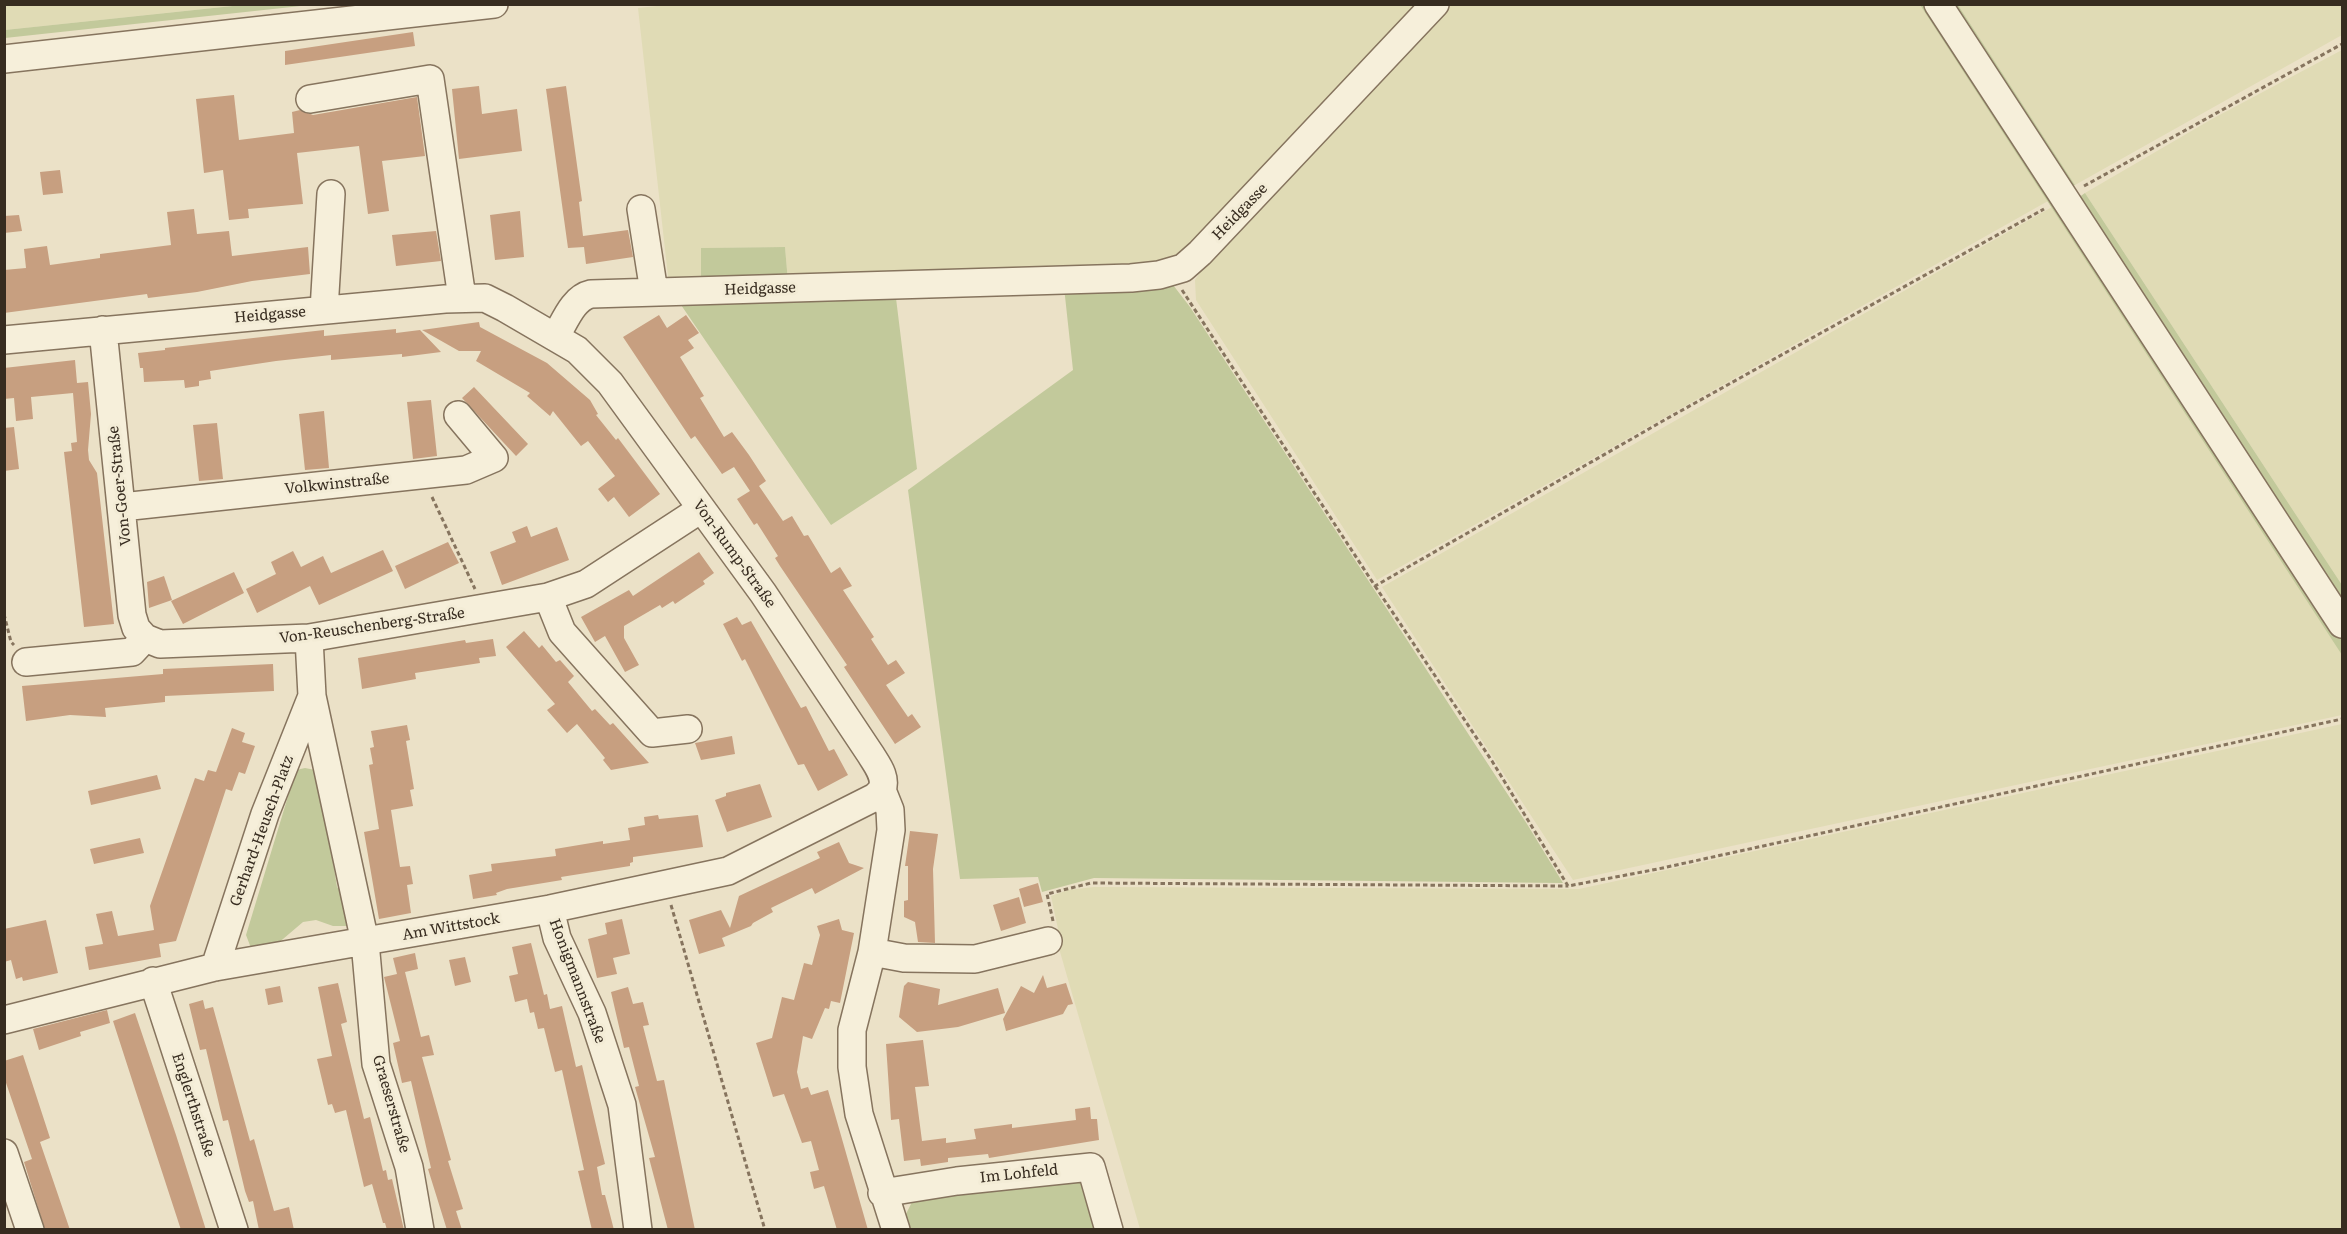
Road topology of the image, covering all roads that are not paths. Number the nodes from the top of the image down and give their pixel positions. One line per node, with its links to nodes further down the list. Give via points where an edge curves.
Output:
1 (494, 4): 4 (street)
2 (1435, 4): 8 (street, Heidgasse, via 1223,231 1183,268 1131,279)
3 (1938, 4): 18 (street)
4 (4, 59)
5 (310, 99): 9 (street, via 430,79)
6 (331, 194): 10 (street)
7 (641, 209): 8 (street)
8 (654, 292): 12 (street, Heidgasse, via 583,296)
9 (462, 298): 10 (street, Heidgasse); 12 (street, Heidgasse, via 485,298)
10 (324, 310): 11 (street, Heidgasse)
11 (104, 330): 13 (street, Heidgasse); 15 (street, Von-Goer-Straße)
12 (556, 336): 16 (street, Von-Rump-Straße, via 577,350 610,383)
13 (4, 340)
14 (458, 415): 15 (street, Volkwinstraße, via 494,458 466,470)
15 (122, 507): 19 (street, Von-Goer-Straße, via 132,615)
16 (701, 509): 17 (street, Von-Reuschenberg-Straße, via 586,584); 24 (street, Von-Rump-Straße, via 763,593 871,755 885,783)
17 (548, 597): 20 (street, Von-Reuschenberg-Straße); 23 (street, via 562,632 651,733)
18 (2343, 624)
19 (145, 638): 20 (street, Von-Reuschenberg-Straße, via 160,644); 21 (street, via 132,652)
20 (309, 638): 22 (street, Gerhard-Heusch-Platz)
21 (26, 662)
22 (312, 696): 27 (street, Gerhard-Heusch-Platz); 29 (street, Gerhard-Heusch-Platz, via 265,814)
23 (688, 729)
24 (882, 790): 25 (street, Am Wittstock, via 728,871); 28 (street, via 890,810 891,831)
25 (550, 909): 27 (street, Am Wittstock); 37 (street, Honigmannstraße, via 557,938 592,1012 621,1105)
26 (1048, 941): 28 (street, via 975,959 904,958)
27 (365, 942): 29 (street, Am Wittstock); 36 (street, Graeserstraße, via 376,1064 409,1167)
28 (872, 952): 33 (street, via 852,1030 852,1067 859,1114)
29 (215, 967): 30 (street, Am Wittstock)
30 (153, 981): 31 (street, Am Wittstock); 35 (street, Englerthstraße)
31 (4, 1020)
32 (4, 1153): 34 (street)
33 (882, 1193): 38 (street); 39 (street, Im Lohfeld, via 1091,1167)
34 (30, 1230)
35 (234, 1230)
36 (420, 1230)
37 (638, 1230)
38 (896, 1230)
39 (1109, 1230)

